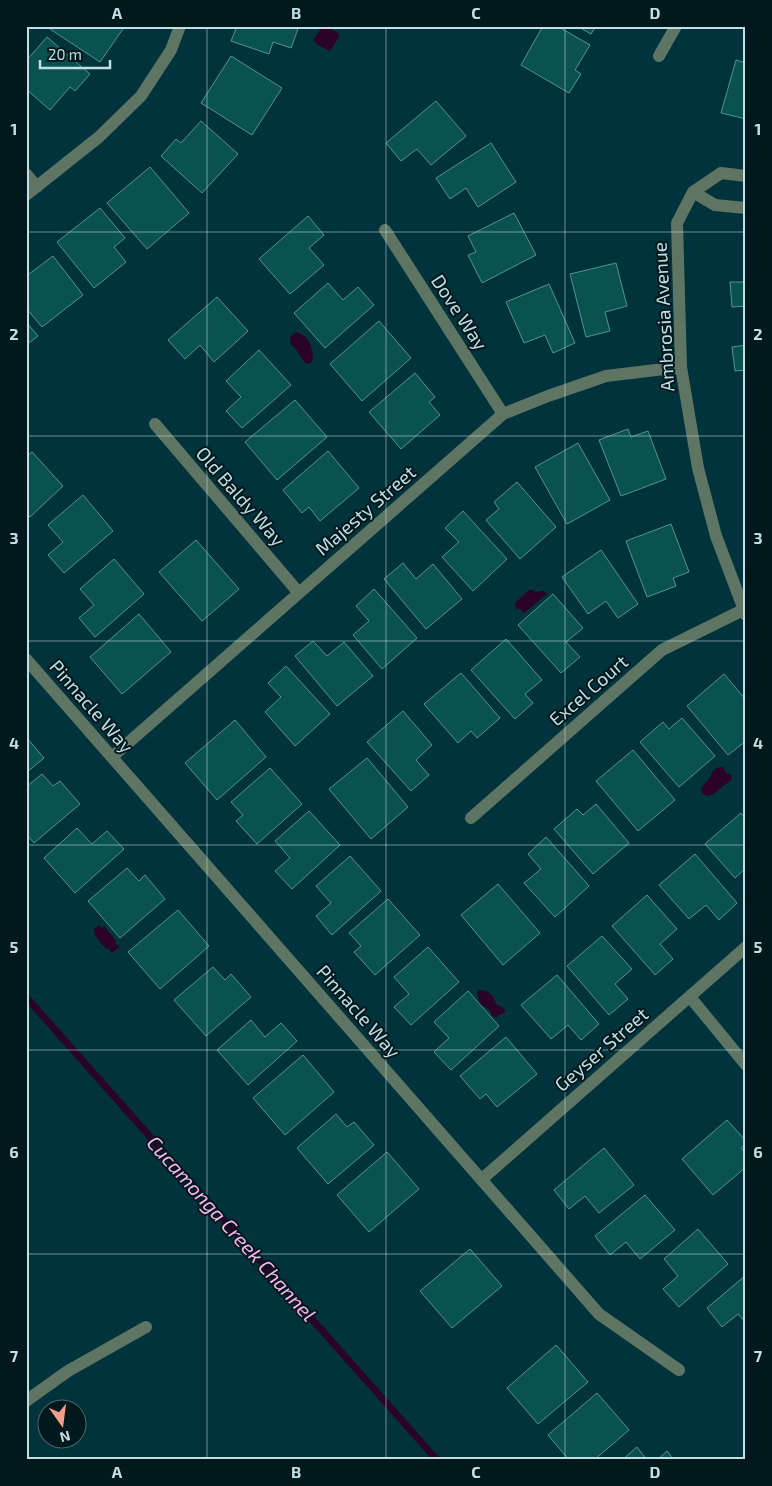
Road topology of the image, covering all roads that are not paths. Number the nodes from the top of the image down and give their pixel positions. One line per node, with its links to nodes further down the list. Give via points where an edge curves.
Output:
1 (180, 26): 6 (street, via 172,50 141,96 99,137)
2 (676, 26): 3 (street)
3 (660, 56)
4 (26, 174): 6 (street)
5 (746, 176): 7 (street, via 720,173)
6 (37, 187): 8 (street)
7 (693, 192): 9 (street, via 714,205); 11 (street, Ambrosia Avenue, via 677,223)
8 (26, 195)
9 (746, 208)
10 (385, 230): 12 (street, Dove Way)
11 (681, 367): 12 (street, Majesty Street, via 606,376); 15 (street, Ambrosia Avenue, via 698,468 716,536)
12 (502, 414): 14 (street, Majesty Street)
13 (155, 424): 14 (street, Old Baldy Way)
14 (299, 593): 17 (street, Majesty Street)
15 (744, 612): 18 (street, Excel Court, via 662,650)
16 (26, 659): 17 (street, Pinnacle Way)
17 (112, 757): 22 (street, Pinnacle Way)
18 (471, 818)
19 (746, 947): 20 (street, Geyser Street)
20 (690, 996): 21 (street); 22 (street, Geyser Street)
21 (746, 1065)
22 (482, 1179): 24 (street, Pinnacle Way, via 599,1314)
23 (146, 1326): 25 (street, via 68,1371)
24 (679, 1370)
25 (26, 1401)

